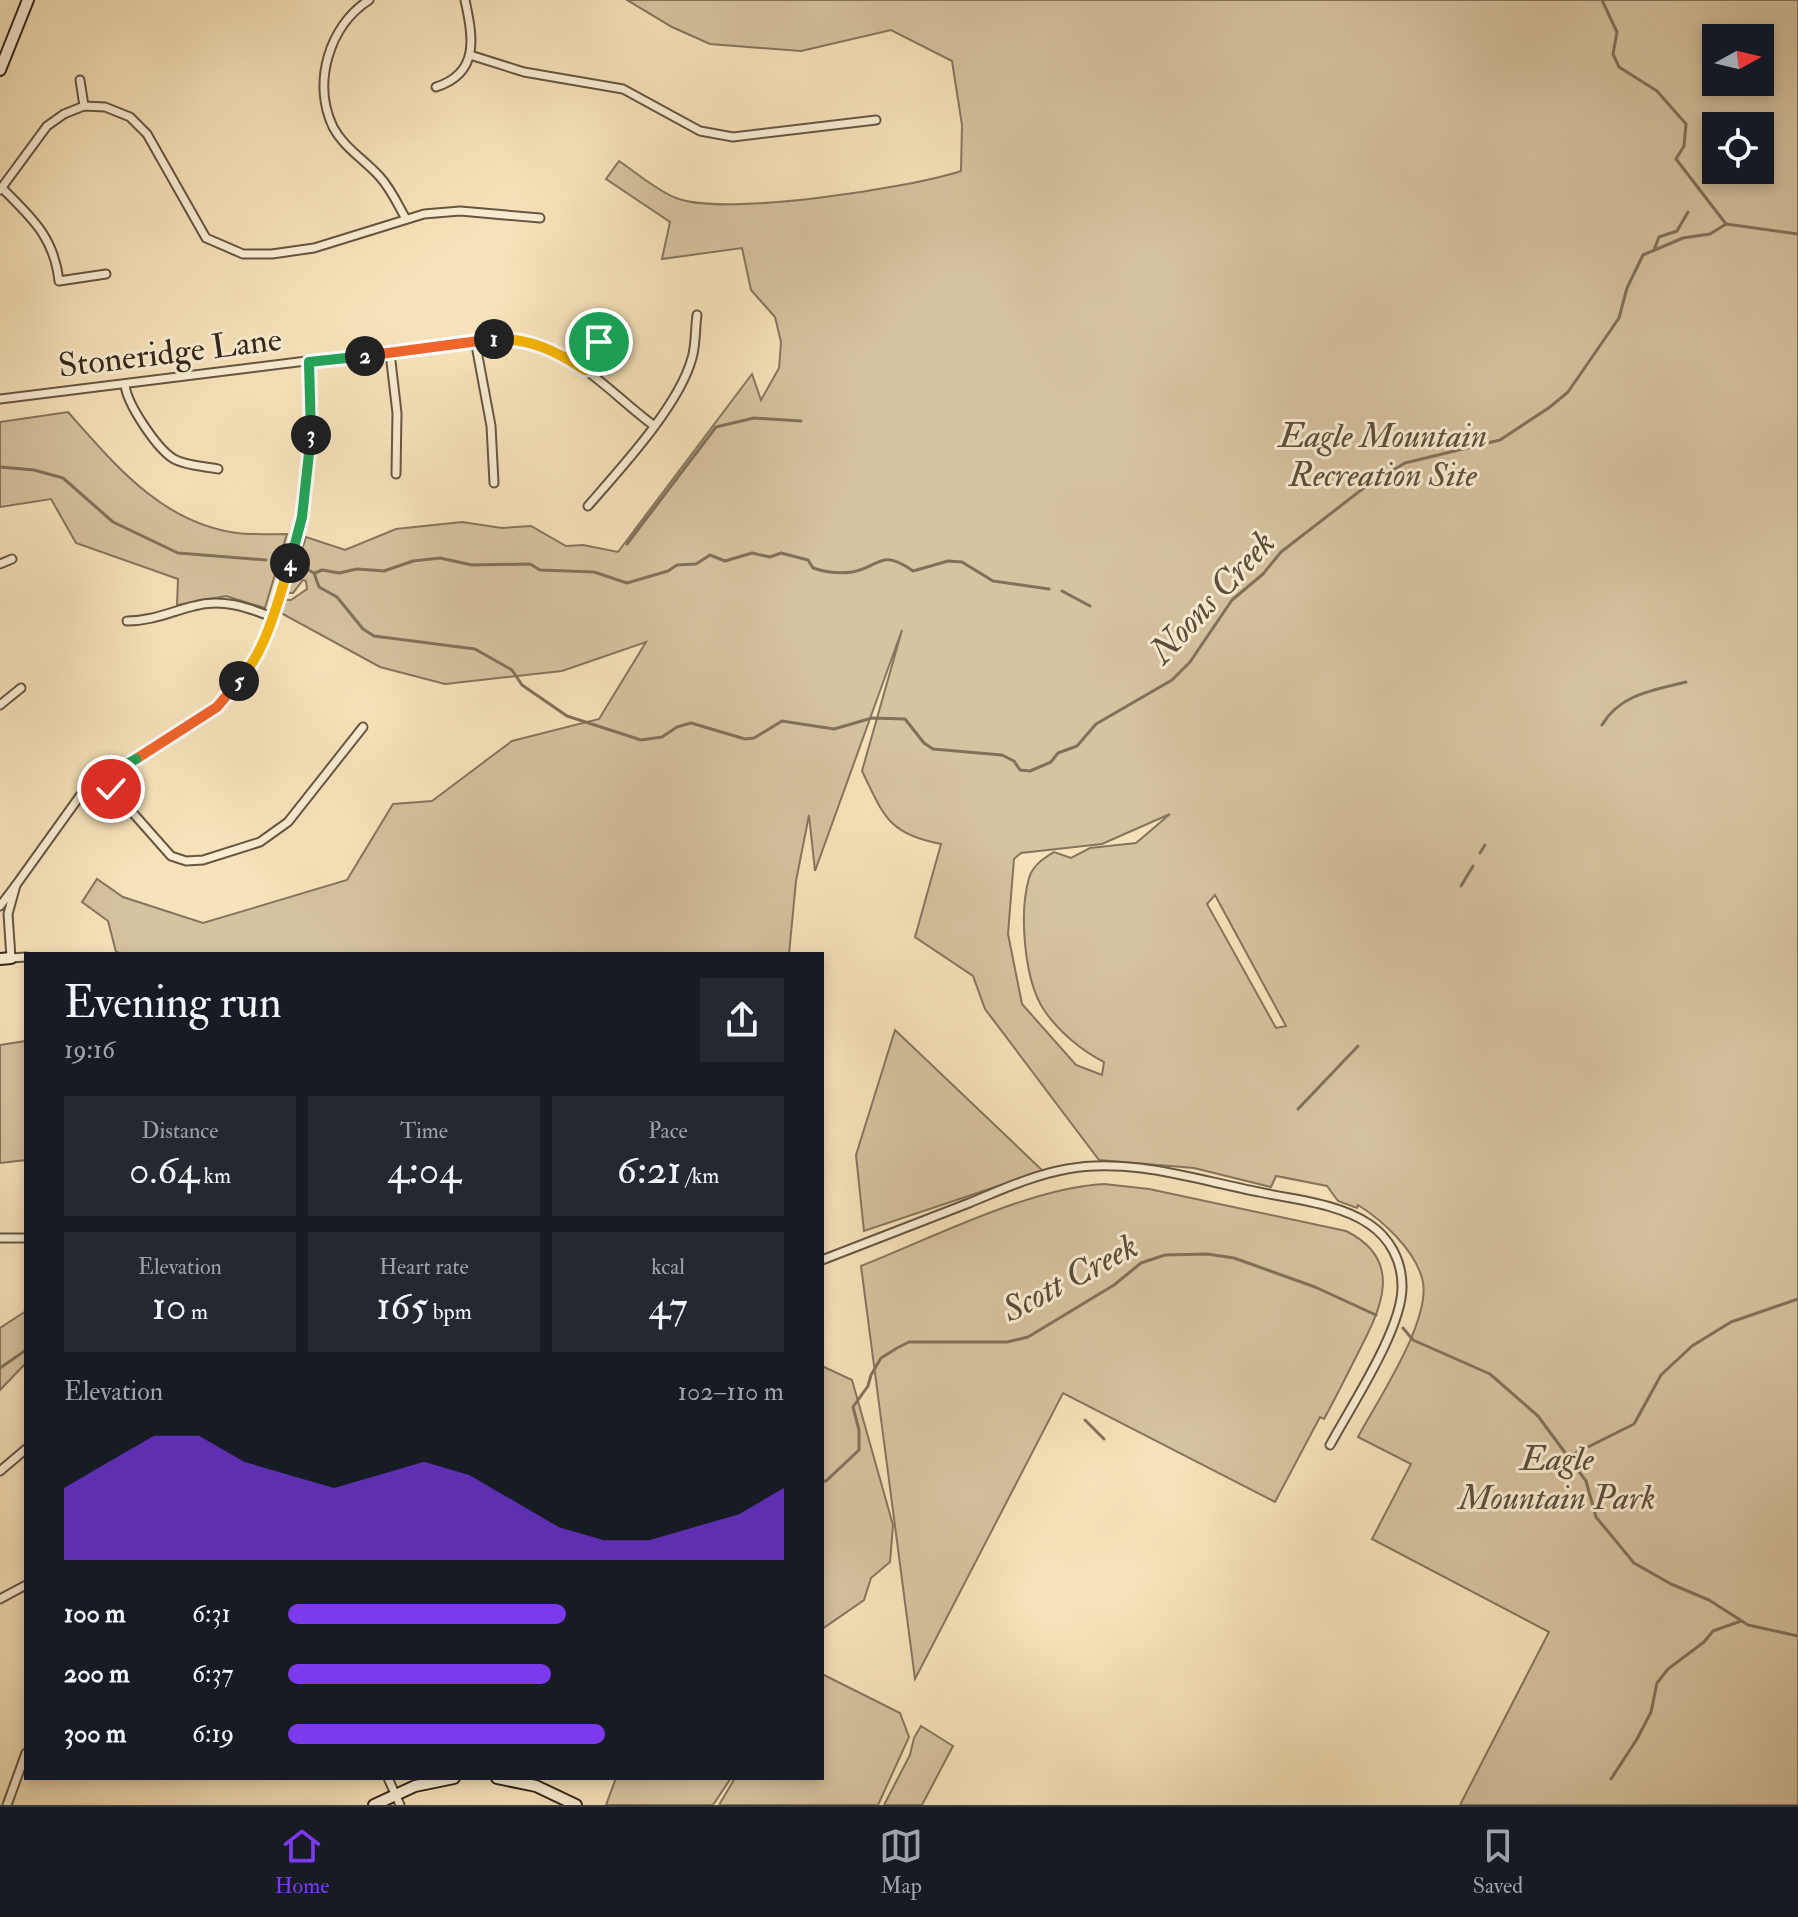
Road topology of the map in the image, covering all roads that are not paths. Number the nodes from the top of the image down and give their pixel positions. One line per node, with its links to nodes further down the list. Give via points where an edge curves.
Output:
1 (28, 0): 5 (street)
2 (369, 0): 12 (street, via 351,14 331,46 325,103 333,127 381,178)
3 (465, 0): 4 (street)
4 (470, 55): 7 (street, via 452,82); 9 (street, via 530,73 623,89 690,127 721,137)
5 (0, 70)
6 (80, 80): 8 (street)
7 (436, 87)
8 (84, 106): 10 (street, via 47,126); 12 (street, via 130,117 147,134 206,238 221,247 243,254 314,248)
9 (876, 120)
10 (1, 189): 13 (street, via 40,225 59,281)
11 (540, 218): 12 (street, via 460,211)
12 (406, 219)
13 (106, 274)
14 (697, 315): 22 (street, via 693,357)
15 (603, 326): 19 (street)
16 (475, 340): 17 (street, Stoneridge Lane); 19 (street, Stoneridge Lane, via 514,338 553,349); 25 (street, via 491,426)
17 (390, 353): 18 (street, Stoneridge Lane); 24 (street, via 397,413)
18 (309, 362): 20 (street, Stoneridge Lane); 29 (street, via 311,450 304,503)
19 (585, 370): 22 (street, Stoneridge Lane)
20 (125, 385): 21 (street, Stoneridge Lane); 23 (street, via 128,401 160,447 176,460)
21 (0, 399)
22 (653, 425): 26 (street)
23 (218, 469)
24 (396, 474)
25 (494, 483)
26 (588, 506)
27 (12, 559): 28 (street)
28 (0, 564)
29 (272, 617): 30 (street, via 216,603 149,621); 34 (street, via 251,668 217,707)
30 (127, 621)
31 (21, 688): 32 (street)
32 (0, 705)
33 (363, 727): 34 (street, via 288,822 260,842 203,860 171,856)
34 (102, 778): 35 (street, via 82,793)
35 (3, 910): 37 (street)
36 (24, 957): 37 (street)
37 (4, 959)
38 (0, 1238): 39 (street)
39 (24, 1238)
40 (824, 1259): 41 (street, via 1036,1177 1091,1166 1157,1171 1351,1214 1390,1244 1400,1266 1402,1291 1393,1326)
41 (1330, 1445)
42 (24, 1451): 43 (street)
43 (0, 1471)
44 (24, 1586): 45 (street)
45 (0, 1599)
46 (24, 1758): 51 (street)
47 (389, 1780): 50 (street)
48 (443, 1780): 50 (street)
49 (507, 1780): 53 (street, via 536,1786)
50 (397, 1800): 52 (street)
51 (7, 1805)
52 (374, 1805)
53 (576, 1805)

